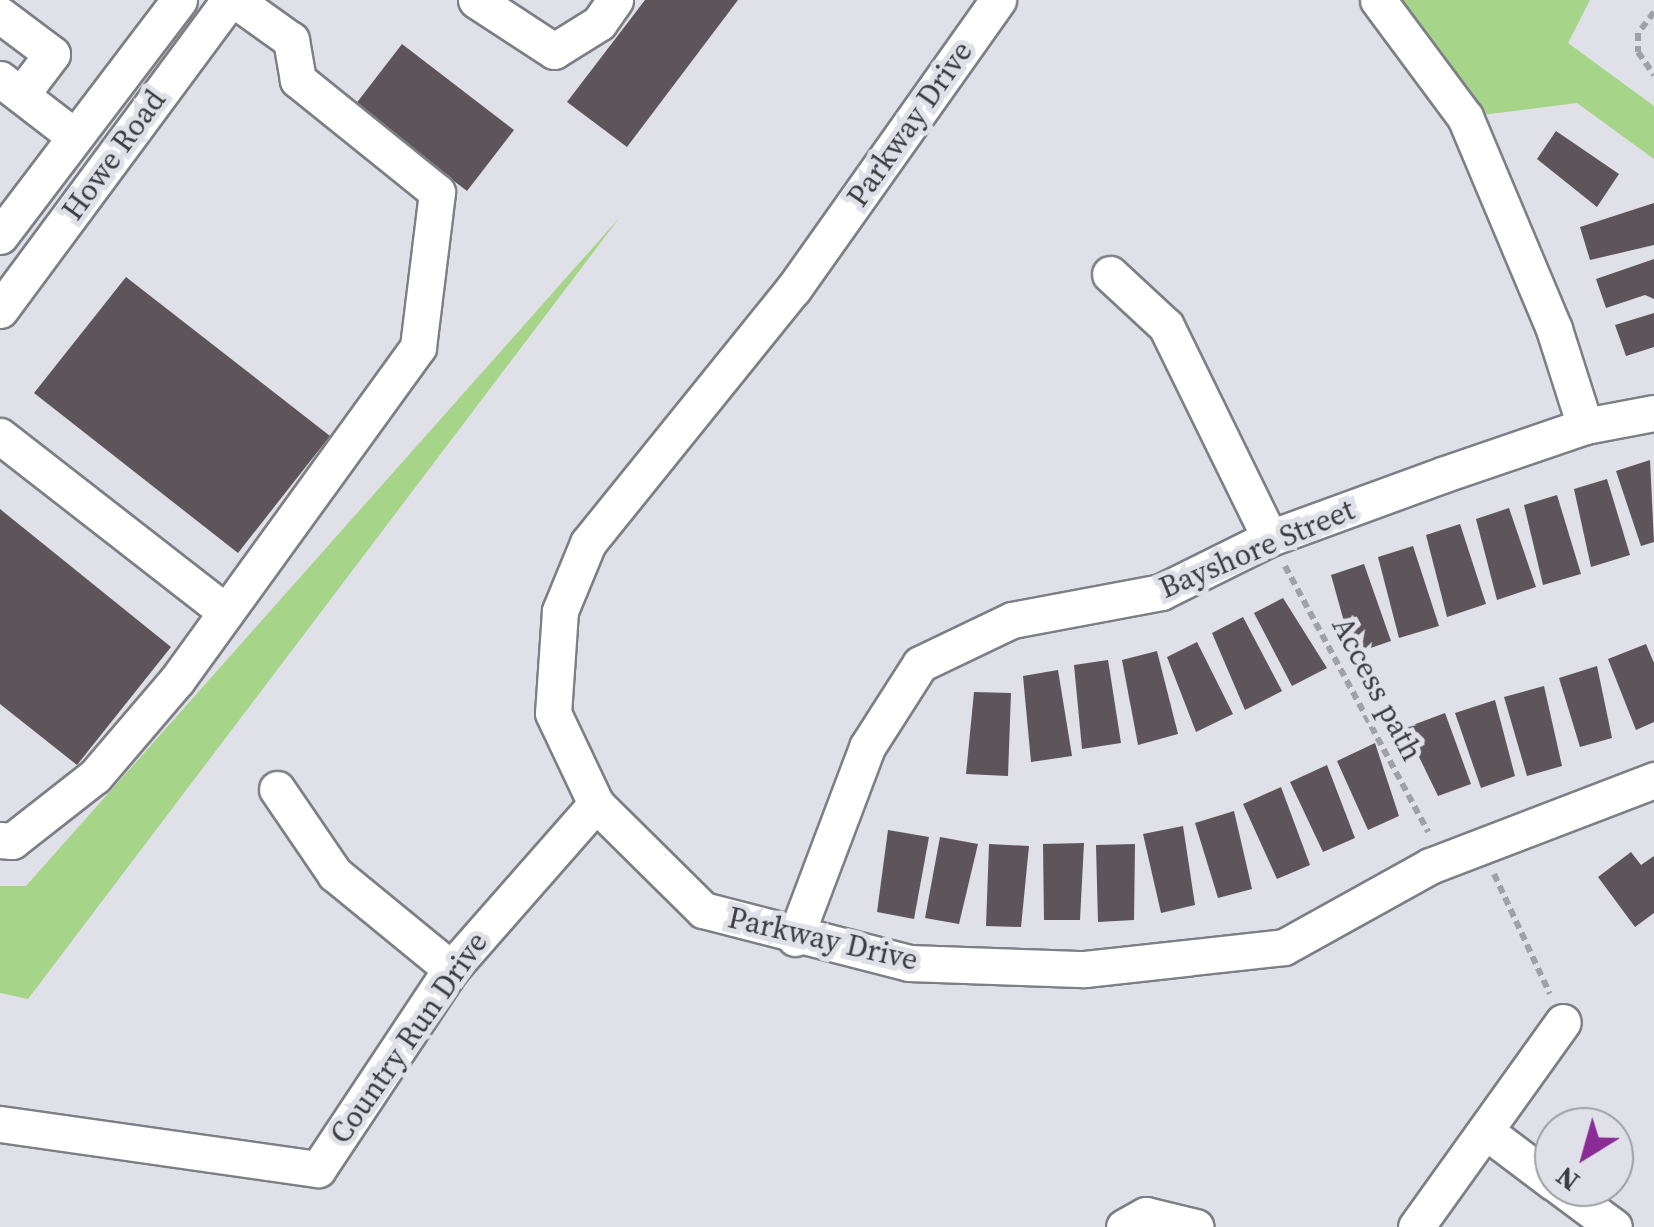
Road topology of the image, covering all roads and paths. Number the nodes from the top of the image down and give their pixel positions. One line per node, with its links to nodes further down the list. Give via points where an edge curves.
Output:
1 (179, 0): 11 (street, Howe Road)
2 (232, 0): 14 (street, Howe Road); 19 (street, via 291,40 298,80 436,192 418,347)
3 (476, 0): 4 (street, via 554,51 598,23)
4 (615, 0)
5 (998, 0): 22 (street, Parkway Drive, via 793,288 588,542 560,611 552,712)
6 (1378, 0): 16 (street, via 1465,117 1554,328)
7 (1654, 12): 9 (path, via 1638,33 1638,52)
8 (0, 15): 10 (street, via 52,54)
9 (1654, 75)
10 (10, 87): 11 (street)
11 (74, 136): 12 (street, Howe Road)
12 (0, 236)
13 (1110, 274): 18 (street, via 1166,326)
14 (0, 310)
15 (1654, 413): 16 (street, Bayshore Street)
16 (1585, 426): 18 (street, Bayshore Street)
17 (0, 436): 19 (street)
18 (1270, 538): 25 (path, Access path); 26 (street, Bayshore Street, via 1161,592 1012,620 920,664 868,747)
19 (226, 612): 23 (street, via 95,776 12,842)
20 (1654, 780): 24 (street, Parkway Drive)
21 (277, 790): 27 (street, via 336,874)
22 (596, 804): 26 (street, Parkway Drive, via 703,910); 27 (street, Country Run Drive)
23 (0, 840)
24 (1481, 847): 25 (street, Parkway Drive); 28 (path)
25 (1444, 861): 26 (street, Parkway Drive, via 1284,947 1085,970 998,971 908,963)
26 (795, 938)
27 (451, 969): 29 (street, Country Run Drive, via 318,1168)
28 (1563, 1022): 30 (street)
29 (0, 1124)
30 (1488, 1134): 31 (street); 35 (street)
31 (1534, 1168)
32 (1587, 1207): 36 (street)
33 (1124, 1227): 34 (street, via 1146,1215)
34 (1196, 1227)
35 (1416, 1227)
36 (1614, 1227)

